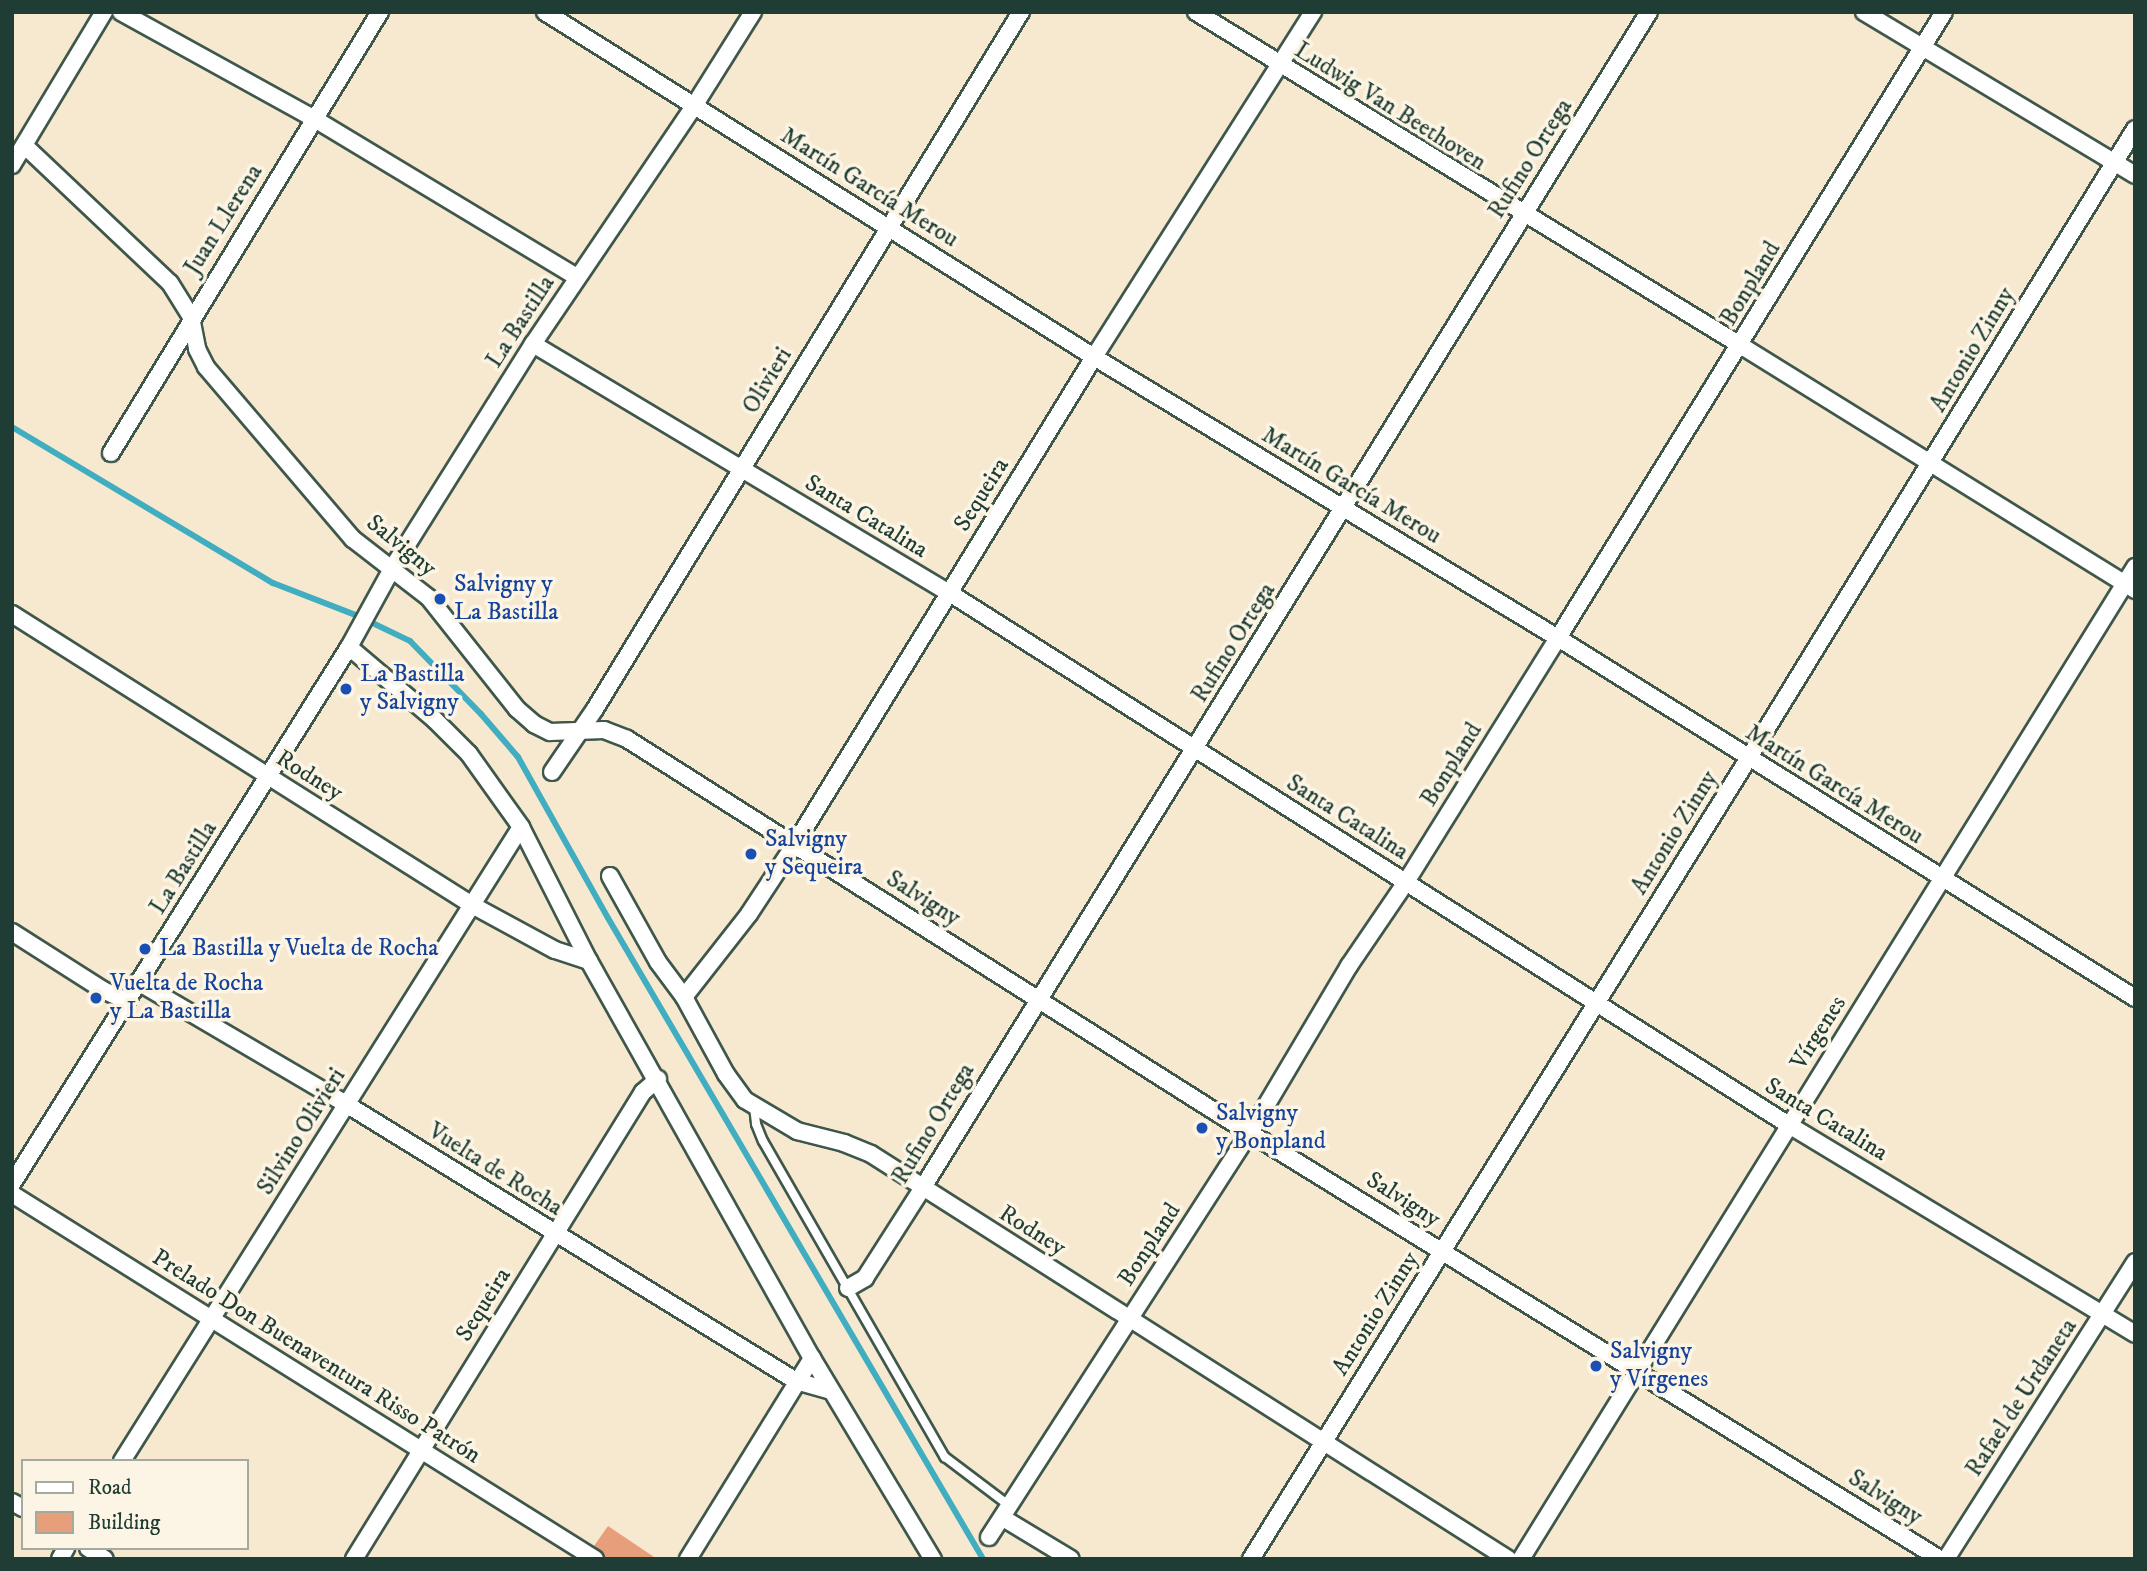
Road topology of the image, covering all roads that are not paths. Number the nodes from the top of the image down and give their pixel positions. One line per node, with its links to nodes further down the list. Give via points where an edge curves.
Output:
1 (104, 12): 17 (street)
2 (121, 12): 15 (street)
3 (380, 12): 15 (street, Juan Llerena)
4 (545, 12): 14 (street, Martín García Merou)
5 (753, 12): 14 (street, La Bastilla)
6 (1021, 12): 22 (street, Olivieri)
7 (1196, 12): 13 (street, Ludwig Van Beethoven)
8 (1313, 12): 13 (street, Sequeira)
9 (1649, 12): 21 (street, Rufino Ortega)
10 (1864, 12): 12 (street)
11 (1944, 12): 12 (street, Bonpland)
12 (1922, 48): 18 (street); 26 (street, Bonpland)
13 (1280, 66): 21 (street, Ludwig Van Beethoven); 27 (street, Sequeira)
14 (694, 106): 22 (street, Martín García Merou); 23 (street, La Bastilla)
15 (313, 118): 23 (street); 24 (street, Juan Llerena)
16 (2135, 129): 18 (street, Antonio Zinny)
17 (24, 146): 19 (street); 24 (street, Salvigny, via 170,283)
18 (2114, 162): 20 (street); 29 (street, Antonio Zinny)
19 (12, 165)
20 (2135, 175)
21 (1523, 215): 26 (street, Ludwig Van Beethoven); 31 (street, Rufino Ortega)
22 (889, 227): 27 (street, Martín García Merou); 30 (street, Olivieri)
23 (577, 277): 25 (street, La Bastilla)
24 (191, 317): 28 (street, Juan Llerena); 33 (street, Salvigny, via 206,367 353,539)
25 (533, 344): 30 (street, Santa Catalina); 33 (street, La Bastilla)
26 (1740, 345): 29 (street, Ludwig Van Beethoven); 37 (street, Bonpland)
27 (1094, 357): 31 (street, Martín García Merou); 35 (street, Sequeira)
28 (111, 453)
29 (1931, 462): 34 (street, Ludwig Van Beethoven); 41 (street, Antonio Zinny)
30 (741, 469): 35 (street, Santa Catalina); 39 (street, Olivieri)
31 (1343, 508): 37 (street, Martín García Merou); 40 (street, Rufino Ortega)
32 (2135, 567): 34 (street, Vírgenes)
33 (393, 568): 38 (street, La Bastilla); 39 (street, Salvigny, via 429,598 534,724 550,733)
34 (2129, 587): 47 (street, Vírgenes)
35 (948, 592): 40 (street, Santa Catalina); 45 (street, Sequeira)
36 (14, 619): 43 (street, Rodney)
37 (1558, 638): 41 (street, Martín García Merou); 48 (street, Bonpland)
38 (349, 647): 43 (street, La Bastilla); 44 (street, via 469,754)
39 (580, 731): 42 (street, Olivieri); 45 (street, Salvigny, via 604,730 627,739)
40 (1195, 750): 48 (street, Santa Catalina); 54 (street, Rufino Ortega)
41 (1748, 759): 47 (street, Martín García Merou); 57 (street, Antonio Zinny)
42 (552, 772)
43 (268, 776): 49 (street, Rodney); 52 (street, La Bastilla)
44 (521, 827): 49 (street, Silvino Olivieri); 51 (street)
45 (795, 844): 53 (street, Sequeira, via 705,975); 54 (street, Salvigny)
46 (610, 876): 53 (street, Rodney, via 658,962)
47 (1942, 879): 55 (street, Martín García Merou); 61 (street, Vírgenes)
48 (1406, 882): 57 (street, Santa Catalina); 62 (street, Bonpland, via 1349,966)
49 (472, 905): 51 (street, Rodney, via 555,950); 59 (street, Silvino Olivieri)
50 (12, 932): 56 (street)
51 (589, 961): 58 (street)
52 (138, 982): 56 (street, La Bastilla); 59 (street, Vuelta de Rocha)
53 (684, 997): 60 (street, Rodney, via 726,1074)
54 (1038, 998): 62 (street, Salvigny); 64 (street, Rufino Ortega)
55 (2135, 998)
56 (127, 1001): 63 (street, La Bastilla)
57 (1596, 1003): 61 (street, Santa Catalina); 67 (street, Antonio Zinny)
58 (658, 1079): 66 (street, Sequeira, via 643,1091); 74 (street)
59 (346, 1104): 66 (street, Vuelta de Rocha); 72 (street, Silvino Olivieri)
60 (754, 1107): 64 (street, Rodney, via 797,1132 871,1154); 69 (lane, via 762,1141)
61 (1789, 1125): 70 (street, Santa Catalina); 75 (street, Vírgenes)
62 (1251, 1131): 67 (street, Salvigny); 71 (street, Bonpland)
63 (12, 1184)
64 (922, 1189): 69 (street, Rufino Ortega, via 865,1278); 71 (street, Rodney)
65 (12, 1194): 72 (street, Prelado Don Buenaventura Risso Patrón)
66 (554, 1234): 76 (street, Vuelta de Rocha); 79 (street, Sequeira)
67 (1442, 1251): 75 (street, Salvigny); 78 (street, Antonio Zinny)
68 (2135, 1262): 70 (street, Rafael de Urdaneta)
69 (848, 1288): 81 (lane, via 945,1457)
70 (2103, 1314): 73 (street, Santa Catalina); 92 (street, Rafael de Urdaneta)
71 (1129, 1320): 78 (street, Rodney); 81 (street, Bonpland)
72 (213, 1321): 79 (street, Prelado Don Buenaventura Risso Patrón); 80 (street, Silvino Olivieri)
73 (2135, 1334)
74 (812, 1358): 76 (street); 77 (street)
75 (1636, 1371): 90 (street, Vírgenes); 91 (street, Salvigny)
76 (796, 1381): 77 (street, Vuelta de Rocha); 85 (street)
77 (831, 1391): 86 (street)
78 (1322, 1441): 88 (street, Antonio Zinny); 89 (street, Rodney)
79 (421, 1449): 83 (street, Sequeira); 84 (street, Prelado Don Buenaventura Risso Patrón)
80 (123, 1459)
81 (1007, 1512): 82 (street, Bonpland); 87 (street)
82 (989, 1537)
83 (354, 1559)
84 (595, 1559)
85 (688, 1559)
86 (933, 1559)
87 (1071, 1559)
88 (1251, 1559)
89 (1508, 1559)
90 (1521, 1559)
91 (1940, 1559)
92 (1946, 1559)

